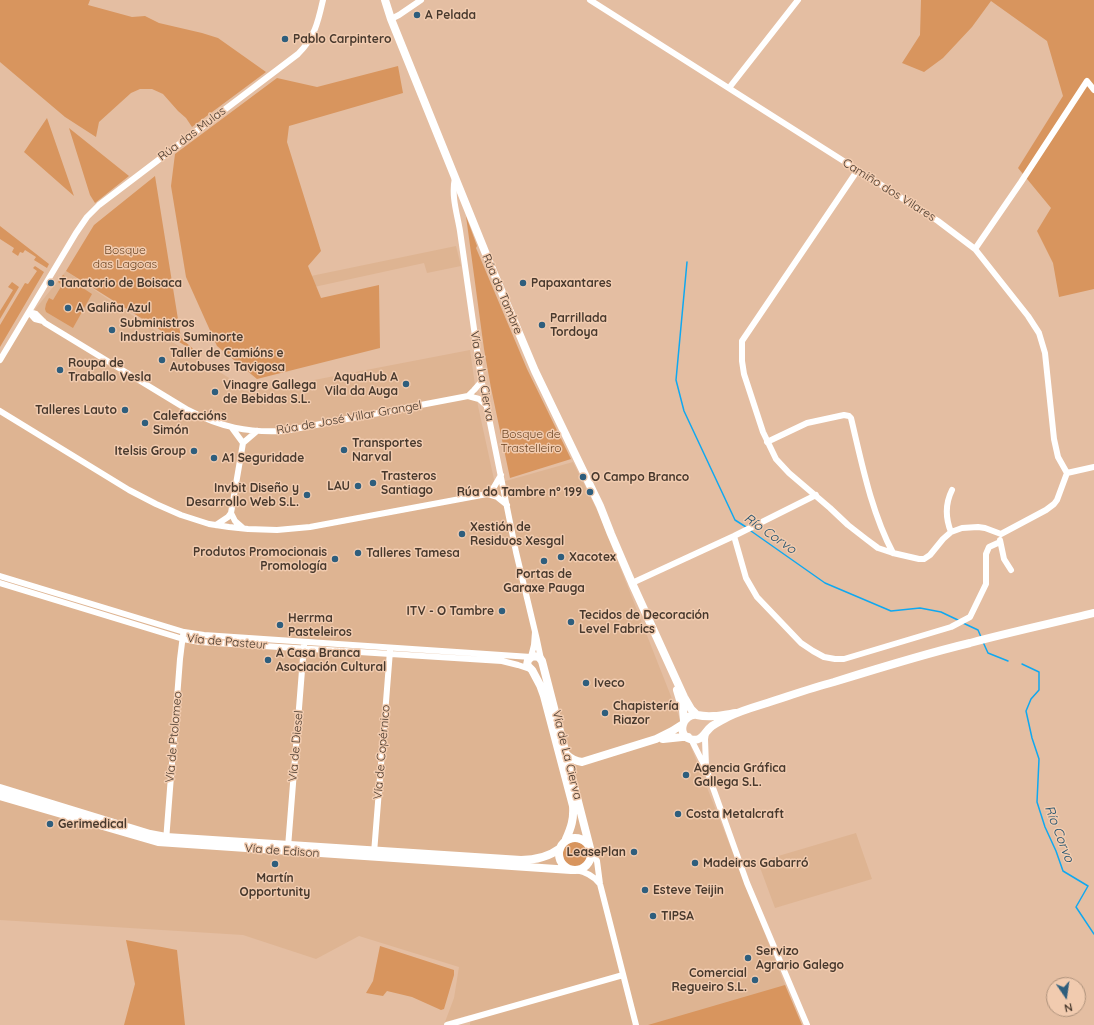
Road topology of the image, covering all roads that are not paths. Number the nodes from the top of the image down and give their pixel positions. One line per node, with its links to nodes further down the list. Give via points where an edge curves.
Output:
1 (324, 0): 14 (street, Rúa das Mulas, via 315,32 303,49 99,205 81,224)
2 (385, 0): 6 (main road, Rúa do Tambre)
3 (421, 0): 6 (street)
4 (590, 0): 7 (street, Camiño dos Vilares)
5 (798, 0): 7 (street)
6 (391, 19): 10 (main road, Rúa do Tambre)
7 (729, 88): 9 (street, Camiño dos Vilares)
8 (1094, 90): 13 (street, via 1087,81)
9 (857, 171): 13 (street, Camiño dos Vilares, via 938,221); 28 (street, via 742,341 744,374)
10 (455, 178): 11 (street, Vía de La Cierva); 12 (main road, Rúa do Tambre)
11 (454, 200): 12 (street, Vía de La Cierva); 12 (street, via 456,195)
12 (460, 202): 19 (street, Vía de La Cierva); 49 (main road, Rúa do Tambre, via 535,372 600,506)
13 (975, 249): 30 (street, Camiño dos Vilares, via 1039,333 1046,353 1054,439 1058,457)
14 (36, 300): 15 (street, Rúa das Mulas); 16 (street, via 39,316)
15 (29, 312): 16 (street, Rúa de José Villar Grangel, via 36,314); 17 (street, Rúa das Mulas)
16 (43, 321): 17 (street); 24 (street, Rúa de José Villar Grangel, via 188,410)
17 (21, 324): 18 (street, Rúa das Mulas)
18 (0, 360)
19 (482, 381): 20 (street, Vía de La Cierva); 21 (street)
20 (484, 392): 21 (street, Rúa de José Villar Grangel); 22 (street, Vía de La Cierva)
21 (470, 395): 22 (street); 26 (street, Rúa de José Villar Grangel, via 284,431)
22 (487, 406): 31 (street, Vía de La Cierva)
23 (0, 411): 38 (street, via 129,490 181,515)
24 (232, 428): 25 (street, Rúa de José Villar Grangel); 27 (street)
25 (245, 430): 26 (street, Rúa de José Villar Grangel); 27 (street)
26 (257, 431): 27 (street)
27 (244, 441): 37 (street)
28 (767, 442): 35 (street, via 776,459); 45 (street, via 807,423 840,415 849,416 876,516)
29 (1094, 467): 30 (street)
30 (1067, 473): 42 (street, via 1054,504)
31 (501, 475): 32 (street, Vía de La Cierva); 34 (street)
32 (504, 490): 34 (street); 36 (street, Vía de La Cierva)
33 (952, 490): 41 (street, via 947,503 947,519)
34 (490, 493): 36 (street); 40 (street, via 310,527 278,530)
35 (816, 496): 43 (street); 45 (street, via 878,548)
36 (507, 506): 52 (street, Vía de La Cierva)
37 (231, 516): 38 (street); 39 (street, via 227,521); 40 (street)
38 (216, 525): 39 (street)
39 (229, 527): 40 (street)
40 (243, 529)
41 (951, 532): 42 (street, via 978,527); 45 (street, via 927,558 919,559)
42 (1001, 534): 44 (street)
43 (734, 536): 44 (street, via 746,578 757,597 801,643 824,657 835,659 844,659 951,627 970,617 986,584 986,554 990,547); 49 (street)
44 (1000, 542): 46 (street, via 1004,559)
45 (893, 553)
46 (1011, 570)
47 (0, 576): 51 (street, Vía de Pasteur)
48 (0, 583): 53 (street, Vía de Pasteur)
49 (632, 583): 60 (main road, Rúa do Tambre)
50 (1094, 613): 62 (main road, via 970,643 852,676)
51 (184, 632): 53 (street, Vía de Ptolomeo); 54 (street, Vía de Pasteur)
52 (535, 632): 58 (street, Vía de La Cierva); 59 (street, Vía de La Cierva)
53 (183, 639): 56 (street, Vía de Pasteur); 75 (street, Vía de Ptolomeo)
54 (304, 641): 55 (street, Vía de Pasteur); 56 (street, Vía de Diesel)
55 (390, 648): 57 (street, Vía de Copérnico); 58 (street, Vía de Pasteur)
56 (304, 649): 57 (street, Vía de Pasteur); 76 (street, Vía de Diesel)
57 (390, 654): 61 (street, Vía de Pasteur, via 502,661); 79 (street, Vía de Copérnico)
58 (531, 657): 59 (main road, via 538,656); 61 (main road, via 527,665)
59 (542, 661): 61 (main road, via 539,670); 68 (main road, Vía de La Cierva)
60 (670, 666): 63 (main road, via 687,703); 64 (main road, via 683,710)
61 (532, 670): 74 (main road, Vía de La Cierva, via 544,696 573,806 573,820)
62 (736, 713): 63 (main road); 65 (main road)
63 (699, 716): 64 (main road, via 690,716); 65 (main road, via 706,721)
64 (684, 723): 66 (main road, via 683,730); 67 (main road)
65 (706, 732): 66 (main road, via 701,738); 70 (street)
66 (689, 738): 67 (main road); 70 (street)
67 (656, 739): 69 (main road)
68 (566, 753): 69 (main road, via 570,758); 71 (main road, Vía de La Cierva)
69 (582, 762): 71 (main road)
70 (706, 771): 85 (street, via 747,884)
71 (572, 776): 78 (main road, Vía de La Cierva)
72 (0, 788): 75 (main road, Vía de Edison)
73 (0, 796): 75 (main road, Vía de Edison, via 148,840)
74 (566, 839): 77 (main road); 78 (main road, via 580,838 588,844)
75 (166, 840): 76 (main road, Vía de Edison)
76 (288, 848): 79 (main road, Vía de Edison)
77 (559, 850): 79 (main road, Vía de Edison, via 534,860); 80 (main road, via 559,860 566,868)
78 (590, 850): 80 (main road, via 591,857 587,864); 81 (street, Vía de La Cierva, via 596,861)
79 (374, 853): 80 (main road, Vía de Edison)
80 (574, 870): 81 (street, via 594,876)
81 (600, 884): 82 (street, Vía de La Cierva)
82 (623, 975): 83 (street); 84 (street, Vía de La Cierva)
83 (447, 1025)
84 (636, 1025)
85 (807, 1025)

